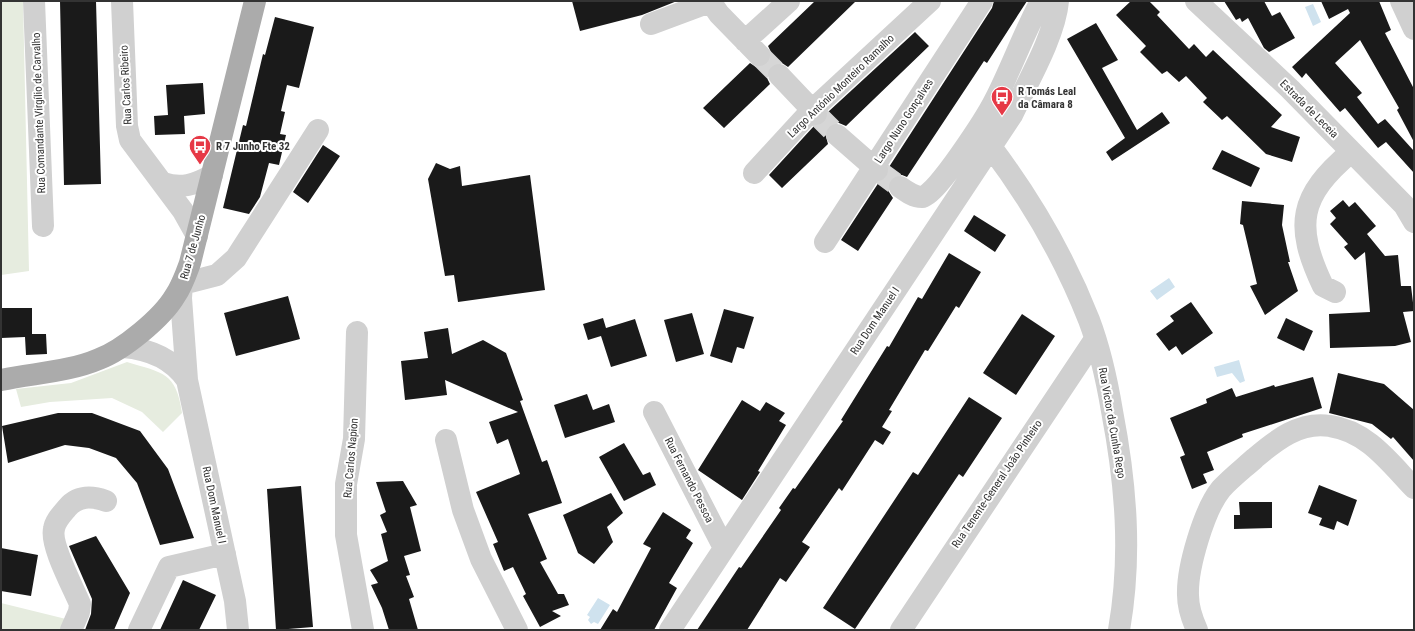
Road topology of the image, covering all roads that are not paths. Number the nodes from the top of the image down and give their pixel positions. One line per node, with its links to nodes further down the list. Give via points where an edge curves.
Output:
1 (34, 1): 25 (street, Rua Comandante Virgílio de Carvalho)
2 (122, 1): 22 (street, Rua Carlos Ribeiro, via 127,126 130,140)
3 (255, 1): 21 (main road, Rua 7 de Junho)
4 (710, 1): 5 (street, via 752,48); 11 (street)
5 (789, 1)
6 (930, 1): 14 (street, Largo António Monteiro Ramalho)
7 (982, 1): 19 (street, Largo Nuno Gonçalves)
8 (1196, 1): 18 (street, Estrada de Leceia, via 1290,89)
9 (1401, 1): 12 (street)
10 (1048, 3): 17 (street, Rua Dom Manuel I, via 1043,50 1012,115); 23 (street, via 994,102 944,178 930,194 923,197 910,194)
11 (651, 24)
12 (1414, 29)
13 (779, 75): 14 (street)
14 (814, 112): 20 (street, Largo António Monteiro Ramalho)
15 (318, 130): 28 (street, via 236,258 217,275)
16 (837, 135): 19 (street)
17 (991, 147): 31 (street, Rua Victor da Cunha Rego, via 1012,175 1060,255 1090,321); 39 (street, Rua Dom Manuel I)
18 (1351, 152): 24 (street, Estrada de Leceia); 29 (street, via 1319,183 1308,202 1304,230 1312,262 1323,286)
19 (875, 169): 27 (street, Largo Nuno Gonçalves)
20 (754, 173)
21 (212, 175): 22 (street, via 189,186 178,187); 26 (main road, Rua 7 de Junho)
22 (163, 183): 26 (street, Rua Carlos Ribeiro, via 191,222)
23 (900, 187)
24 (1411, 208)
25 (43, 226)
26 (197, 236): 28 (main road, Rua 7 de Junho)
27 (825, 242)
28 (182, 284): 32 (main road, Rua 7 de Junho, via 174,298 149,325); 34 (street, Rua Dom Manuel I)
29 (1335, 292)
30 (356, 332): 44 (street, Rua Carlos Napion, via 354,439 346,484 346,535)
31 (1095, 339): 47 (street, Rua Tenente-General João Pinheiro); 48 (street, Rua Victor da Cunha Rego, via 1107,384 1126,506 1127,558)
32 (123, 347): 33 (main road, Rua 7 de Junho, via 99,360); 34 (street, Rua Dom Manuel I, via 137,348 157,355 181,370)
33 (1, 380)
34 (187, 380): 40 (street, Rua Dom Manuel I)
35 (654, 412): 39 (street, Rua Fernando Pessoa)
36 (446, 440): 45 (street, via 463,510 478,552)
37 (1414, 488): 49 (street, via 1373,446 1344,429 1316,425 1300,429 1272,443 1221,489 1204,520 1188,581 1190,609)
38 (106, 501): 41 (street, via 92,497 79,499 60,515 54,528 54,540 80,604)
39 (724, 548): 46 (street, Rua Dom Manuel I)
40 (225, 554): 42 (street, via 169,567); 43 (street, Rua Dom Manuel I)
41 (71, 630)
42 (139, 630)
43 (238, 630)
44 (363, 630)
45 (517, 630)
46 (670, 630)
47 (901, 630)
48 (1119, 630)
49 (1197, 630)

